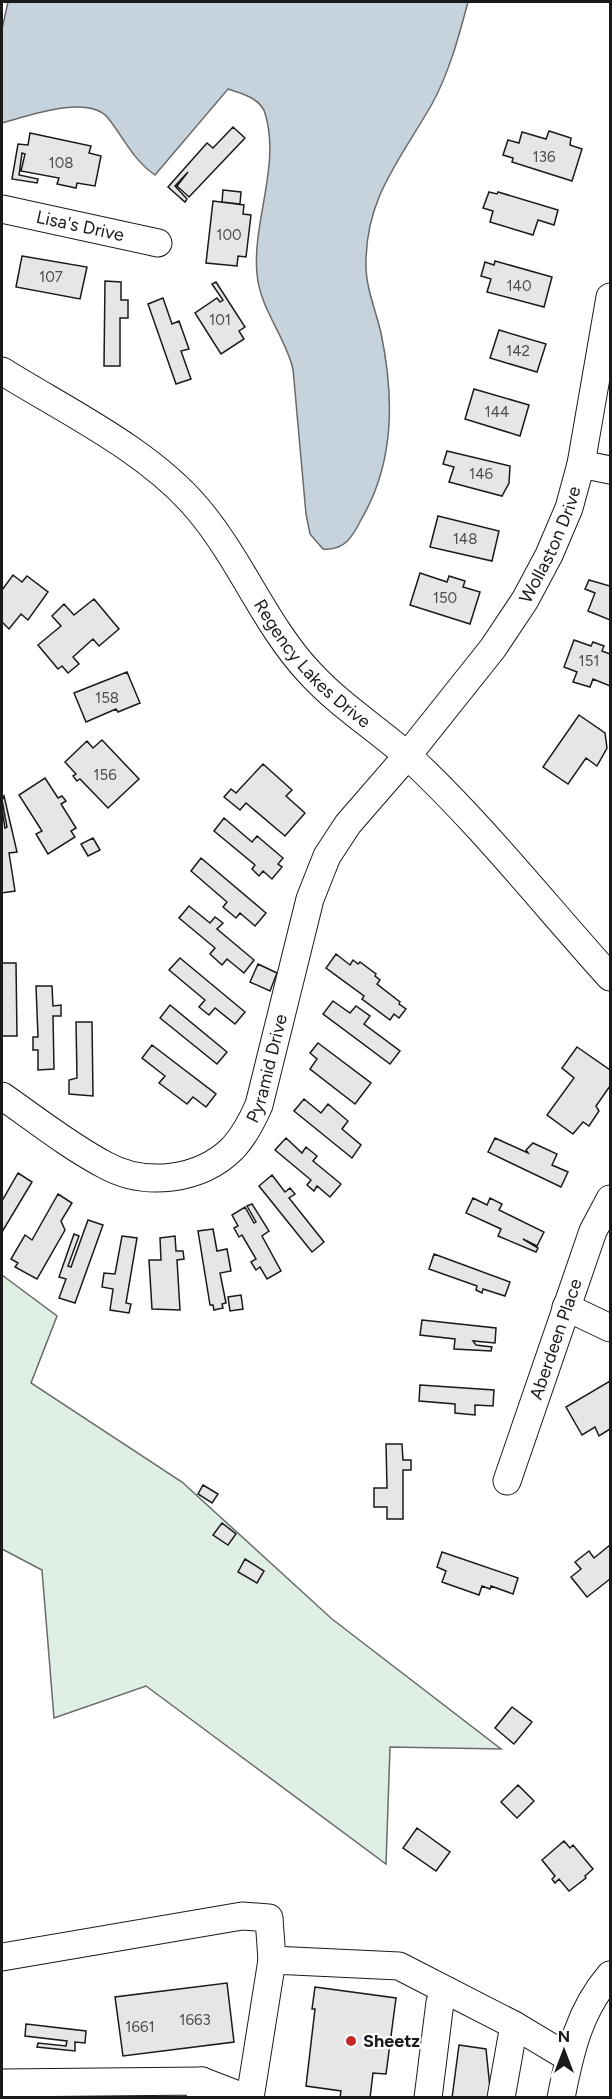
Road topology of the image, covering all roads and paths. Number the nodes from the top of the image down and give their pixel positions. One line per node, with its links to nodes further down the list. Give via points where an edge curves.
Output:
1 (2, 209): 2 (street, Lisa's Drive)
2 (158, 243)
3 (610, 297): 5 (street, Wollaston Drive)
4 (2, 371): 7 (street, Regency Lakes Drive, via 132,451 196,506 222,539 298,660 329,694)
5 (581, 464): 6 (street); 7 (street, Wollaston Drive, via 569,508 525,600 493,648)
6 (610, 470)
7 (408, 756): 8 (street, Regency Lakes Drive); 9 (street, Pyramid Drive, via 348,824 327,856 310,899 259,1105 249,1127 232,1148 199,1170 176,1177 128,1174 105,1166)
8 (610, 977)
9 (2, 1096)
10 (610, 1199): 11 (street, Aberdeen Place, via 593,1231)
11 (566, 1307): 12 (street); 13 (street, Aberdeen Place)
12 (610, 1328)
13 (507, 1481)
14 (2, 1957): 15 (street, via 242,1916 269,1918)
15 (272, 1960): 17 (street, via 399,1966); 22 (street)
16 (610, 1976): 19 (street, via 582,2017)
17 (449, 1992): 18 (street); 23 (street, via 440,2002)
18 (514, 2025): 19 (street); 24 (street)
19 (569, 2058): 25 (street)
20 (2, 2083): 21 (street)
21 (201, 2089): 22 (street)
22 (248, 2097)
23 (428, 2097)
24 (501, 2097)
25 (561, 2097)

